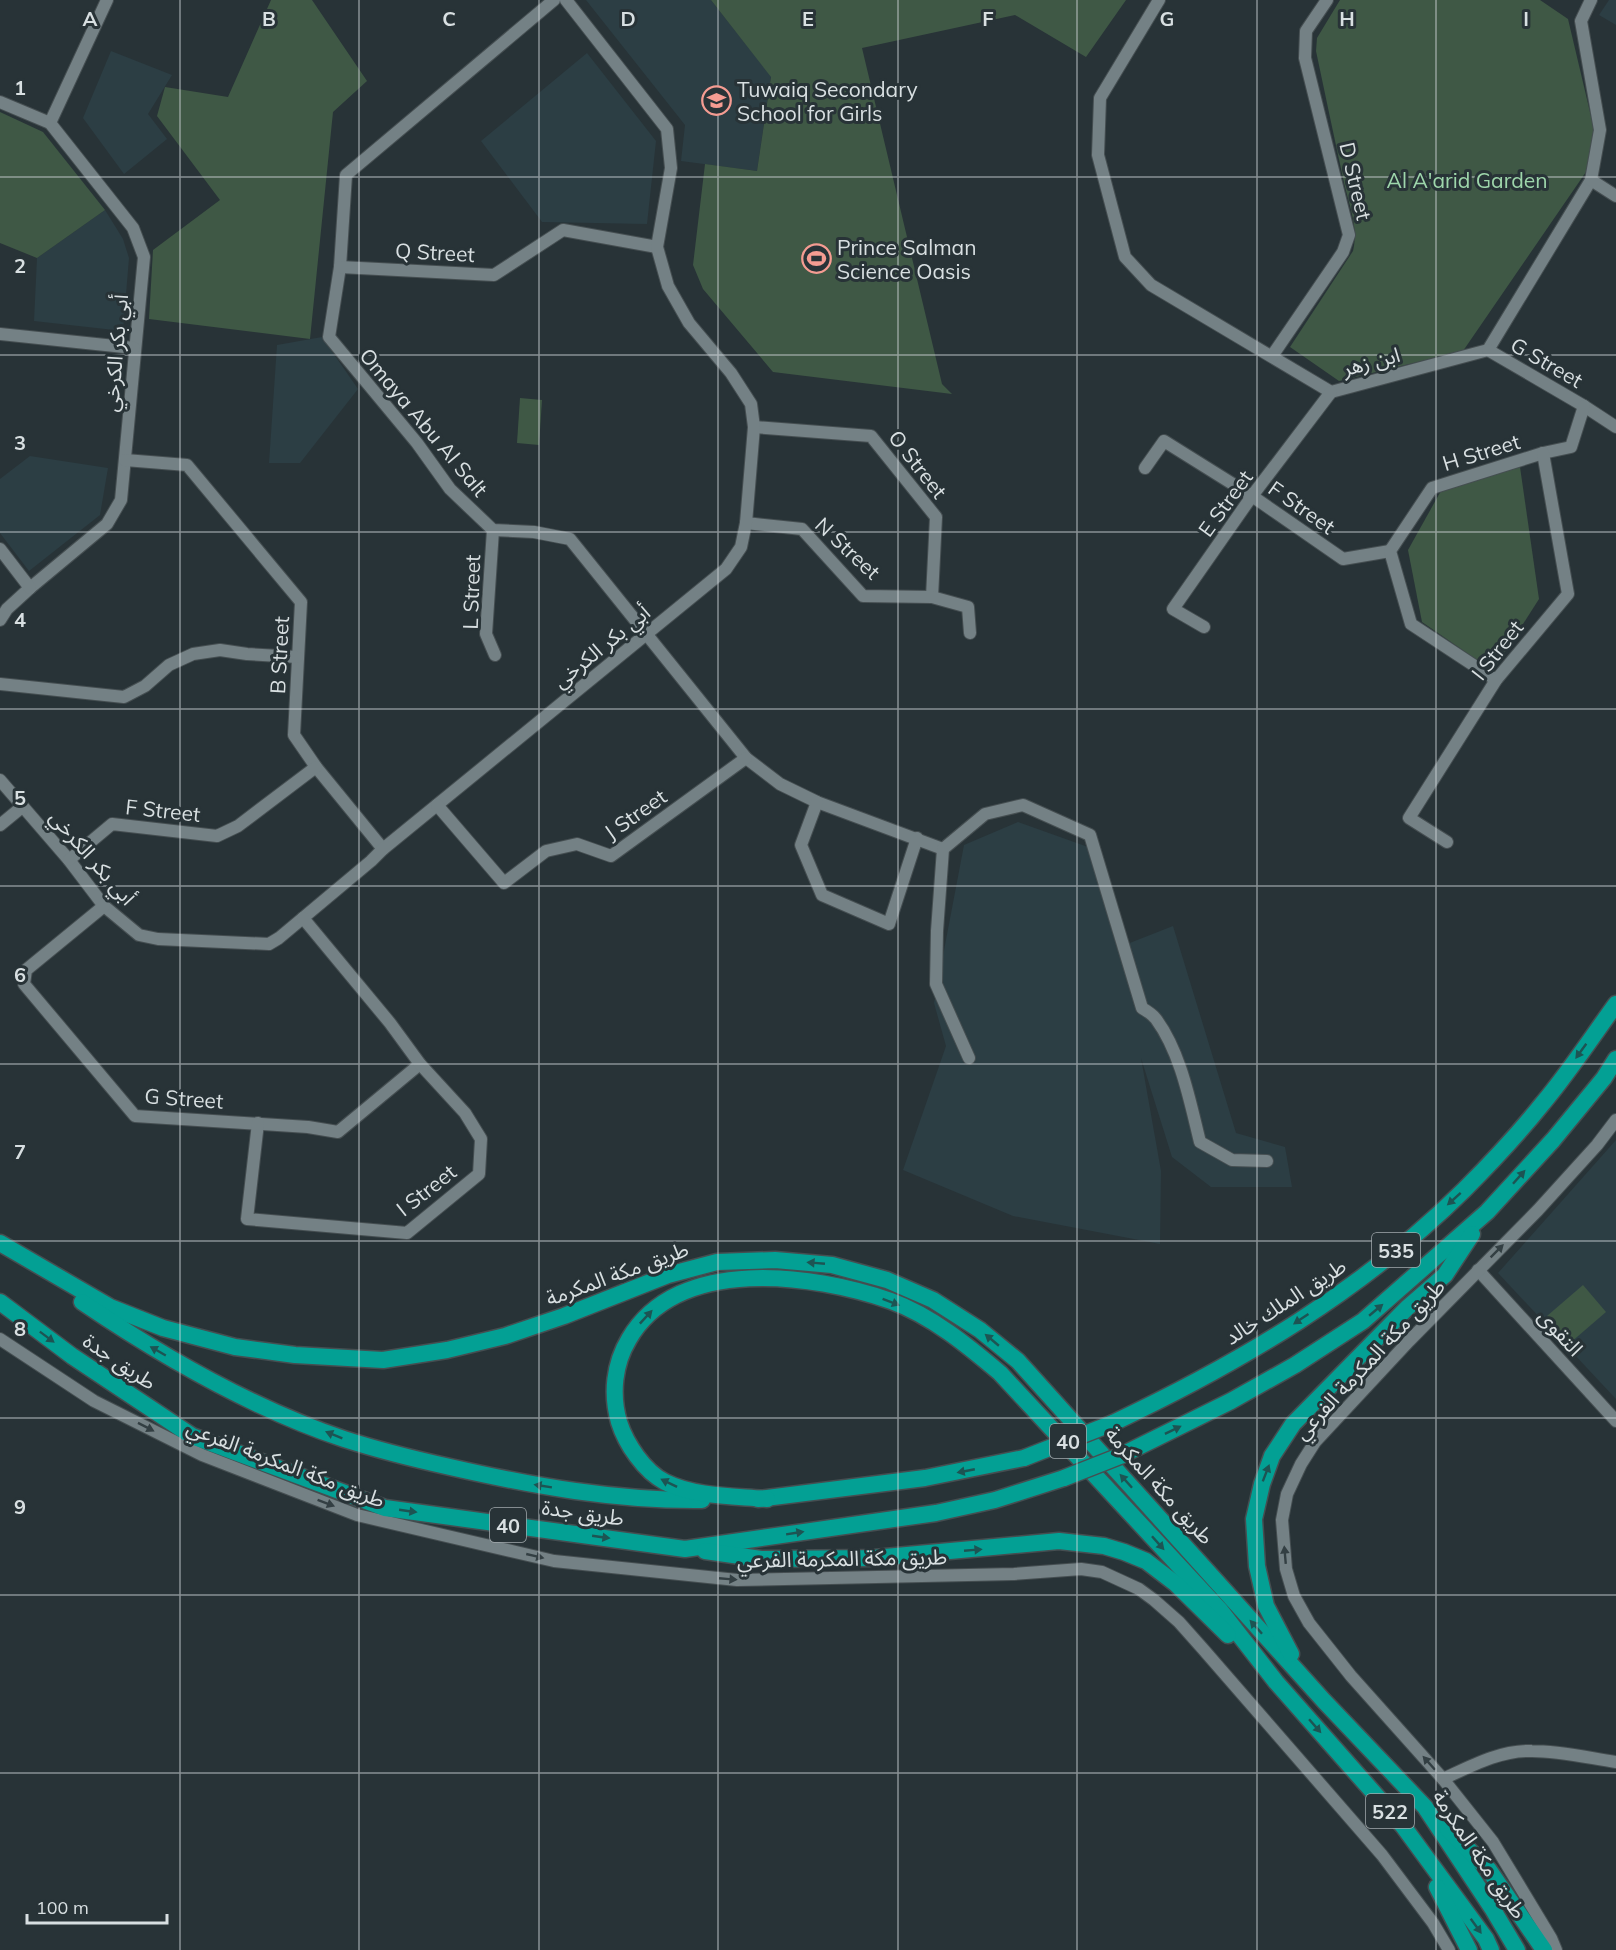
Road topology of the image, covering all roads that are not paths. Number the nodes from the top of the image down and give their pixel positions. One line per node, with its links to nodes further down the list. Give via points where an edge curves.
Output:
1 (107, 0): 8 (street)
2 (554, 0): 12 (street, Omaya Abu Al Salt, via 346,175)
3 (566, 0): 11 (street, أبي بكر الكرخي, via 667,129 671,168)
4 (1159, 0): 16 (street, ابن زهر, via 1100,98 1098,155 1125,257 1150,285)
5 (1327, 0): 16 (street, D Street, via 1306,31 1305,58 1349,235 1343,252)
6 (1591, 0): 9 (street, via 1581,21 1600,130)
7 (0, 102): 8 (street, أبي بكر الكرخي)
8 (50, 123): 14 (street, أبي بكر الكرخي, via 139,240 144,257)
9 (1592, 180): 10 (street); 15 (street)
10 (1616, 196)
11 (657, 248): 12 (street, Q Street, via 563,230 494,275); 19 (street, أبي بكر الكرخي, via 668,286 689,323 751,404)
12 (340, 267): 26 (street, Omaya Abu Al Salt, via 328,337 417,443 450,489)
13 (0, 334): 14 (street)
14 (134, 348): 22 (street, أبي بكر الكرخي)
15 (1488, 350): 17 (street, ابن زهر); 18 (street, G Street)
16 (1272, 356): 17 (street, ابن زهر)
17 (1331, 392): 24 (street, E Street)
18 (1584, 406): 20 (street, G Street); 21 (street, H Street, via 1571,447)
19 (754, 427): 25 (street, أبي بكر الكرخي); 30 (street, O Street, via 871,436 936,517)
20 (1616, 427)
21 (1543, 453): 28 (street, H Street, via 1432,488); 37 (street, I Street, via 1568,594)
22 (125, 460): 29 (street, أبي بكر الكرخي, via 121,500 107,524); 36 (street, B Street, via 187,465 301,602)
23 (1145, 468): 24 (street, F Street, via 1164,441)
24 (1252, 496): 28 (street, F Street, via 1343,559); 32 (street, E Street, via 1173,609)
25 (746, 524): 30 (street, N Street, via 802,529 863,596); 34 (street, أبي بكر الكرخي, via 741,547 726,569)
26 (493, 530): 34 (street, via 570,538); 35 (street, L Street, via 486,634)
27 (0, 549): 29 (street)
28 (1390, 551): 37 (street, via 1411,624)
29 (30, 588): 31 (street, أبي بكر الكرخي)
30 (932, 597): 33 (street, N Street, via 968,607)
31 (0, 620)
32 (1204, 627)
33 (970, 633)
34 (647, 635): 39 (street); 43 (street, أبي بكر الكرخي)
35 (495, 655)
36 (297, 657): 38 (street, via 220,650 193,654 169,665 145,686 124,696); 40 (street, B Street, via 294,735)
37 (1496, 680): 47 (street, I Street, via 1409,818)
38 (0, 684)
39 (746, 758): 42 (street, via 780,784); 43 (street, J Street, via 611,856 577,844 546,851 504,883)
40 (316, 767): 48 (street, B Street); 50 (street, F Street, via 238,826 217,836 112,824)
41 (0, 780): 44 (street, أبي بكر الكرخي)
42 (817, 802): 46 (street); 46 (street, via 801,845 822,895 889,924)
43 (437, 805): 48 (street, أبي بكر الكرخي)
44 (22, 807): 45 (street); 50 (street, أبي بكر الكرخي)
45 (0, 825)
46 (917, 838): 49 (street)
47 (1448, 842)
48 (383, 849): 52 (street, أبي بكر الكرخي)
49 (943, 849): 54 (street, via 936,984); 59 (street, via 985,814 1023,805 1090,835 1142,1008 1156,1018 1170,1043 1186,1084 1200,1142 1232,1160)
50 (69, 860): 51 (street, أبي بكر الكرخي)
51 (104, 906): 52 (street, أبي بكر الكرخي, via 139,935 158,939 269,944); 58 (street, G Street, via 26,970 24,984 135,1116)
52 (303, 918): 56 (street, I Street)
53 (1616, 1004): 66 (highway, طريق الملك خالد / 535, one-way to 66, via 1544,1103 1464,1190 1414,1235 1363,1277 1278,1335 1180,1391)
54 (969, 1058)
55 (1616, 1059): 60 (highway, 535, one-way to 55, via 1568,1122)
56 (420, 1064): 58 (street, G Street, via 338,1132); 58 (street, I Street, via 465,1113 481,1139 479,1174 407,1233 247,1219)
57 (1616, 1120): 62 (street, طريق مكة المكرمة الفرعي, one-way to 57, via 1538,1210)
58 (258, 1123)
59 (1267, 1161)
60 (1487, 1212): 67 (highway, 535, one-way to 60, via 1231,1401 1363,1320); 72 (highway, one-way to 60, via 1284,1643 1266,1606 1257,1566 1254,1519 1262,1484 1272,1456 1293,1424 1407,1308 1445,1275)
61 (0, 1245): 69 (highway, طريق جدة / 40, one-way to 61, via 671,1500 602,1495 507,1480 343,1439 269,1409 195,1372 122,1329); 72 (highway, طريق مكة المكرمة, one-way to 61, via 1018,1361 980,1330 933,1300 887,1280 832,1265 775,1260 717,1262 668,1275 505,1336 383,1360 235,1347 163,1328 110,1307)
62 (1478, 1270): 65 (street, التقوى); 74 (street, طريق مكة المكرمة الفرعي, one-way to 62, via 1309,1623 1294,1596 1286,1569 1282,1520 1287,1494 1315,1442)
63 (0, 1302): 70 (highway, طريق جدة / 40, one-way to 70, via 72,1356 192,1436 385,1508)
64 (0, 1339): 77 (street, طريق مكة المكرمة الفرعي, one-way to 77, via 94,1401 202,1455 357,1515 554,1561 737,1581 1014,1575 1081,1569 1122,1580 1154,1600 1203,1649 1382,1855)
65 (1616, 1421)
66 (1113, 1423): 68 (highway, طريق الملك خالد / 40, bridge)
67 (1120, 1456): 70 (highway, طريق جدة / 40, one-way to 67, bridge, via 936,1513 995,1500)
68 (1024, 1458): 69 (highway, طريق جدة / 40, one-way to 69, via 925,1478)
69 (767, 1499): 71 (highway, طريق مكة المكرمة, one-way to 71, via 689,1491 664,1481 643,1464 624,1436 616,1409 615,1381 620,1354 635,1329 651,1311 670,1299 702,1284 729,1281 776,1278 814,1282 893,1302 963,1341 1000,1373 1220,1610)
70 (685, 1549): 71 (highway, one-way to 71, via 761,1559 874,1558 1059,1541 1104,1546 1146,1561 1176,1584)
71 (1276, 1682): 76 (highway, طريق مكة المكرمة / 522, one-way to 76)
72 (1324, 1701): 75 (highway, طريق مكة المكرمة / 522)
73 (1616, 1762): 74 (street, via 1532,1751 1485,1760)
74 (1443, 1779): 82 (street, طريق مكة المكرمة الفرعي, via 1492,1842)
75 (1425, 1807): 80 (highway, طريق مكة المكرمة / 522); 81 (highway, via 1489,1870)
76 (1403, 1826): 78 (highway); 79 (highway, طريق مكة المكرمة / 522, one-way to 79)
77 (1449, 1950)
78 (1469, 1950)
79 (1491, 1950)
80 (1517, 1950)
81 (1544, 1950)
82 (1556, 1950)

